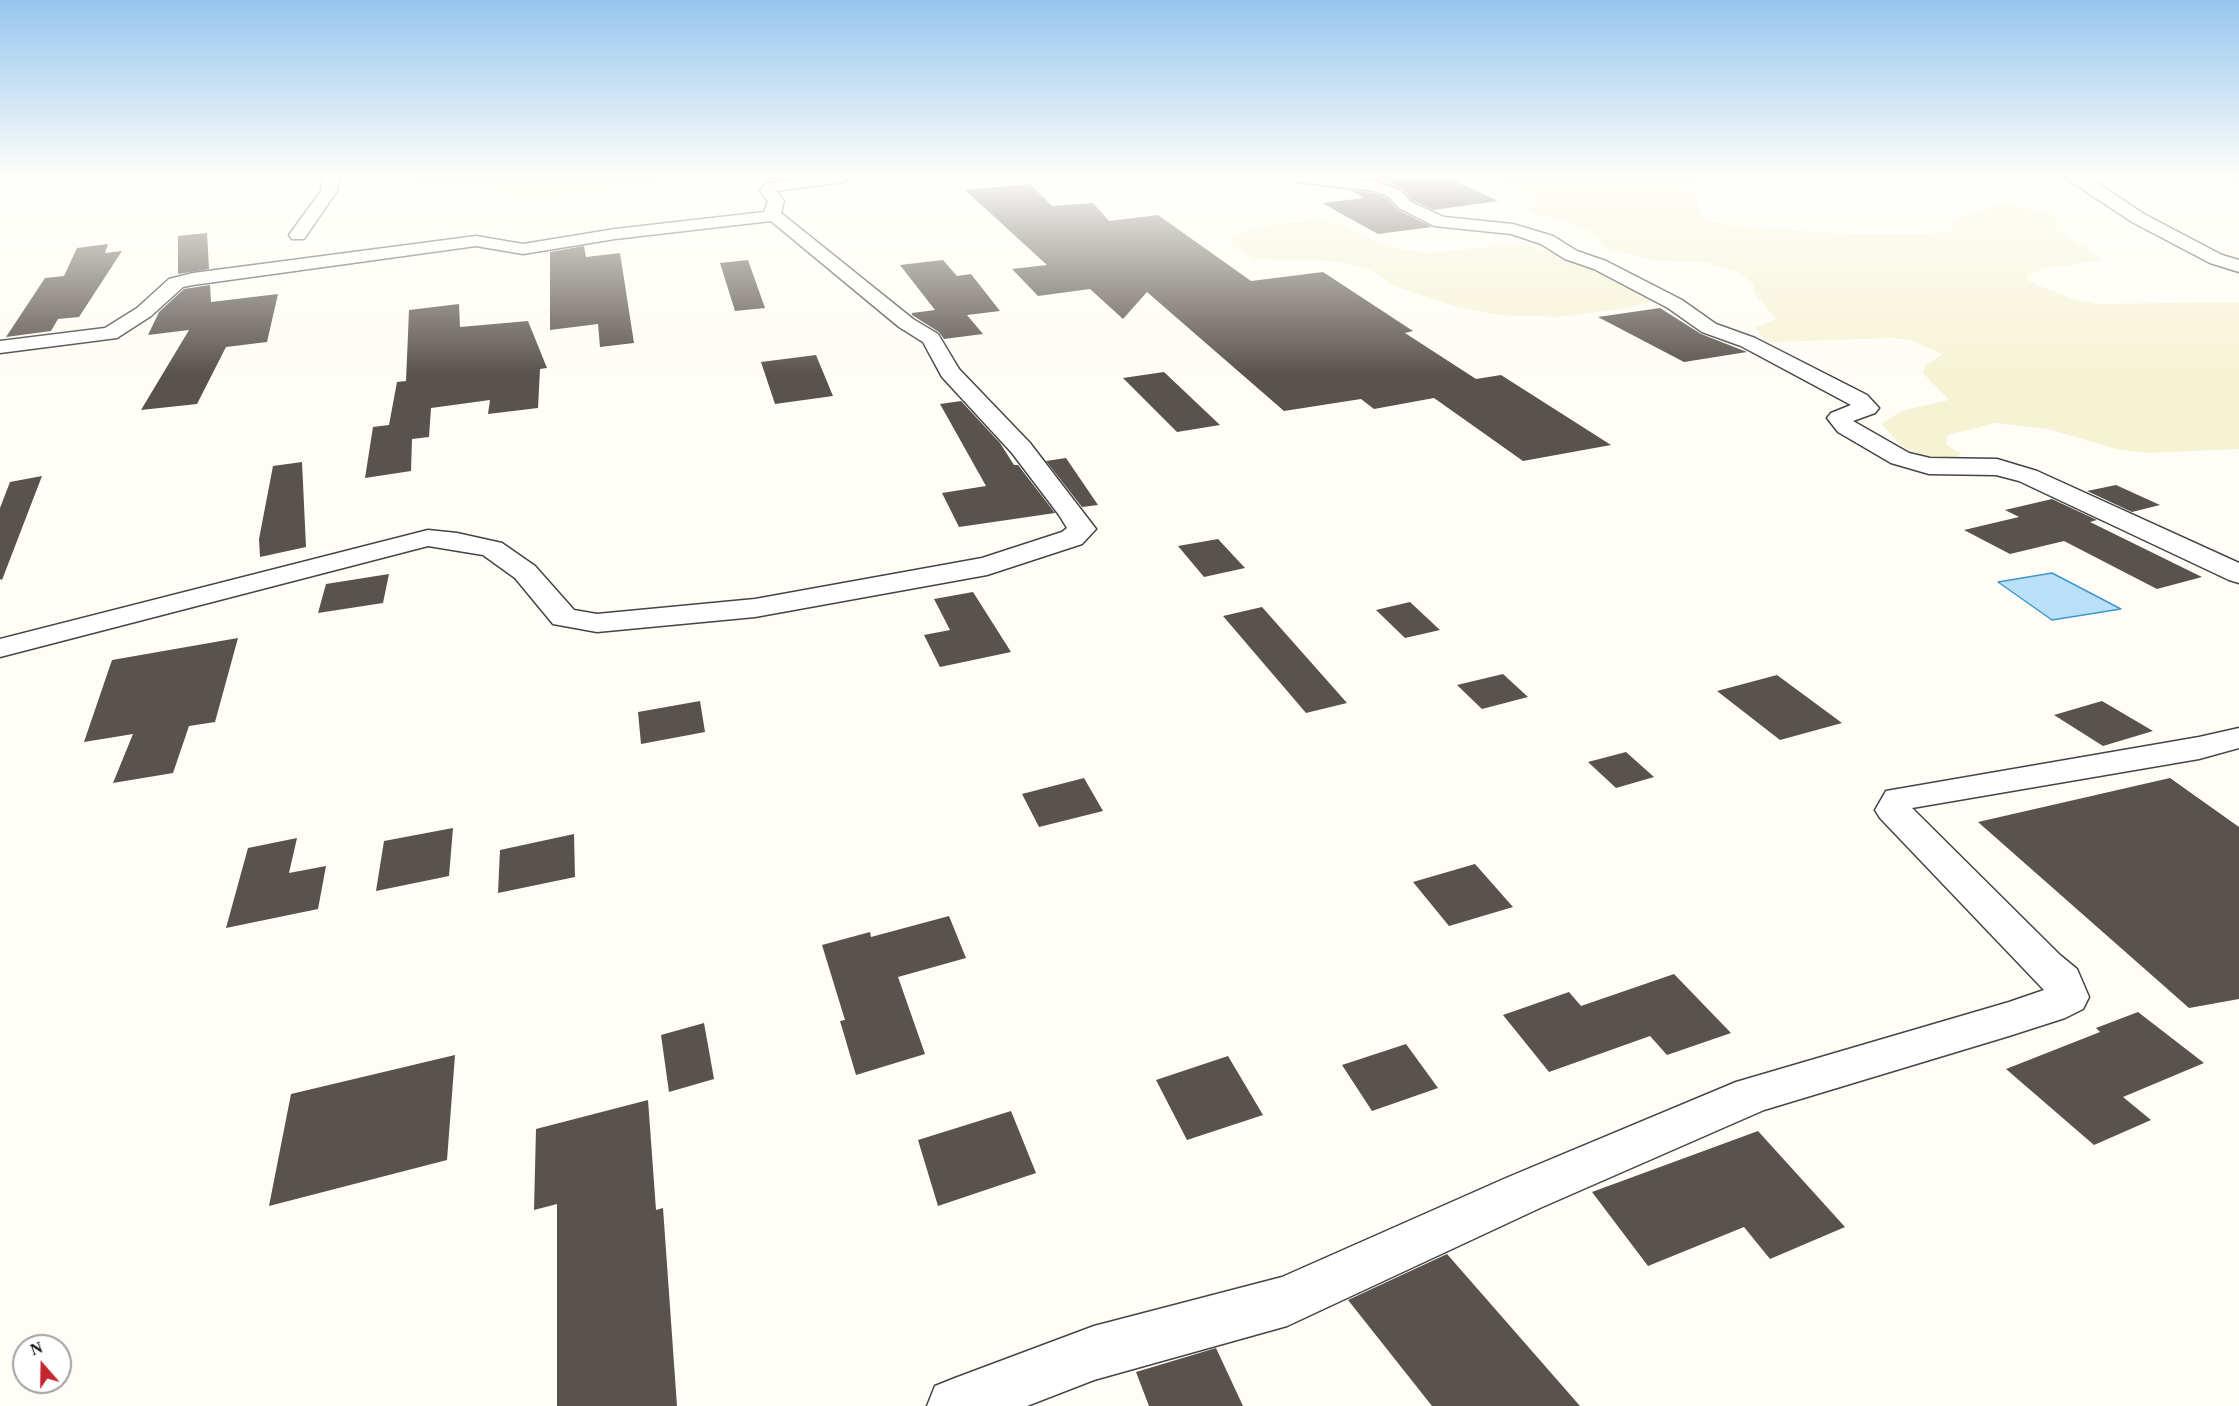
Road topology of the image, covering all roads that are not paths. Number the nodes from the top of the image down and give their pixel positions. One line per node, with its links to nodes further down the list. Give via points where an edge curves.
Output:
1 (464, 243): 8 (street, via 193,279 176,283 144,312 110,334)
2 (482, 243): 3 (street, via 523,249)
3 (562, 243)
4 (807, 243): 10 (street, via 906,323 931,338 950,372 1021,448 1082,529 1072,538 987,566 767,606 597,623 564,618 525,572 492,549 428,538)
5 (1551, 243): 9 (street, via 1675,304 1709,328 1748,342 1859,400 1867,408 1839,418 1846,427 1900,458 1929,466 1997,467 2028,476)
6 (2185, 243): 7 (street)
7 (2239, 266)
8 (0, 347)
9 (2239, 574)
10 (0, 648)
11 (2239, 738): 12 (street, via 1899,799 1893,810 1902,821 2062,980 2068,997 2050,1006 1752,1095 1523,1193 1287,1302 1094,1353)
12 (955, 1406)

